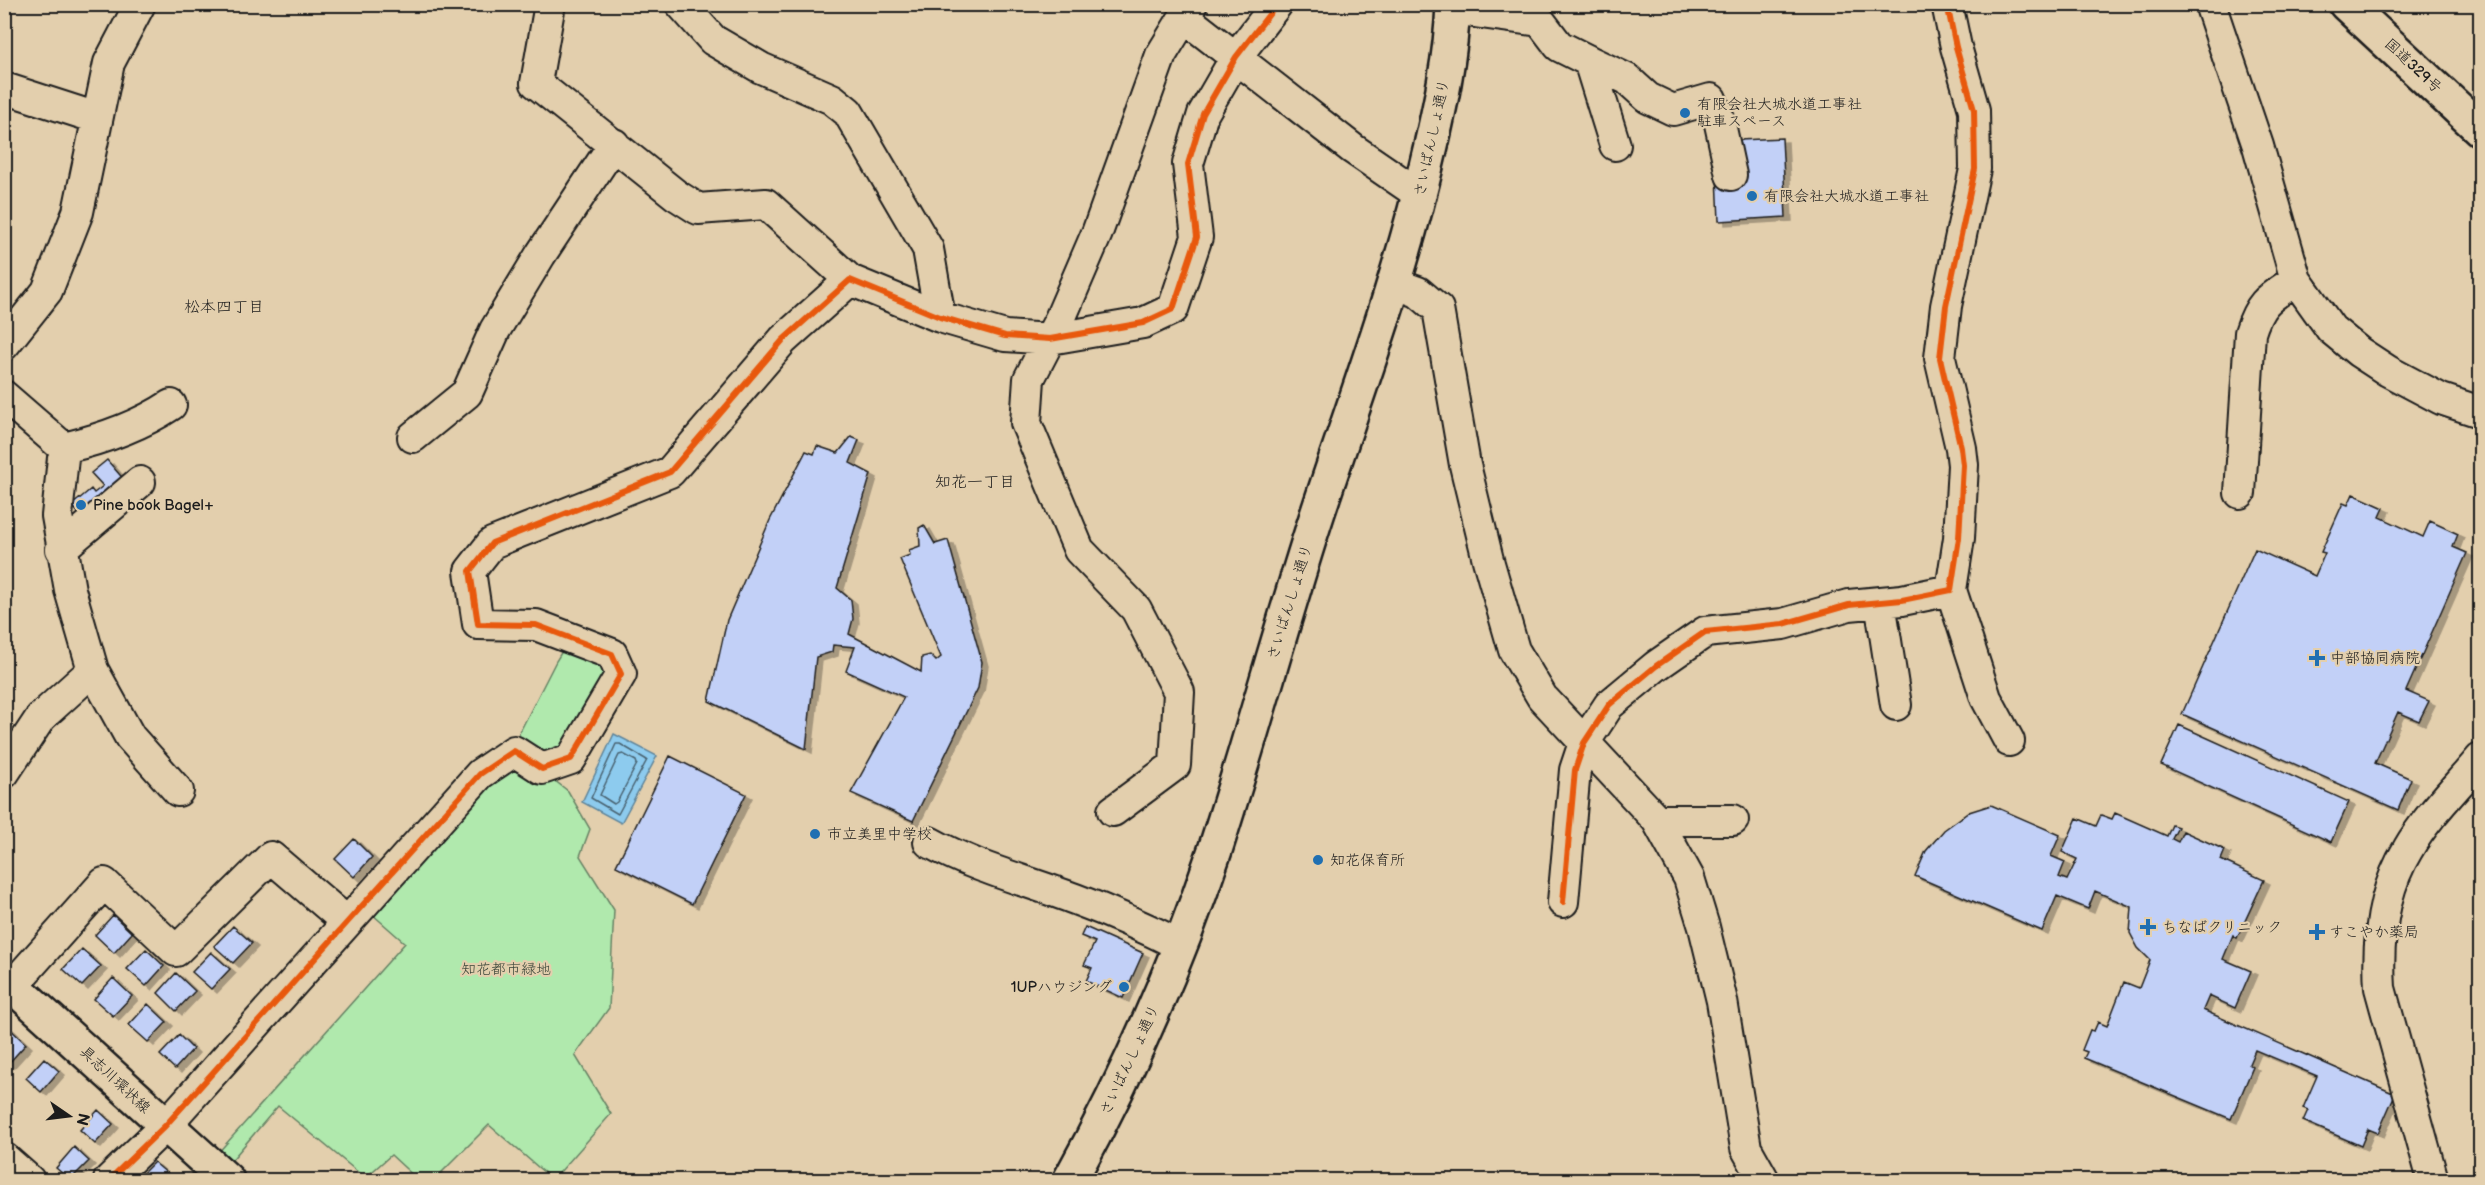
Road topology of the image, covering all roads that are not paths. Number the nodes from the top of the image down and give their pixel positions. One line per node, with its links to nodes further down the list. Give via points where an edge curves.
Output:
1 (140, 4): 13 (street, via 109,63)
2 (550, 4): 15 (street, via 536,82)
3 (681, 4): 22 (street, via 713,40 761,68 832,99 848,112 928,249)
4 (1277, 4): 10 (street)
5 (1947, 4): 33 (street, via 1974,110 1976,147 1940,358 1963,465)
6 (2210, 4): 20 (street, via 2258,146)
7 (2346, 4): 14 (main road, 国道329号)
8 (1453, 7): 11 (street, via 1540,21 1559,46); 18 (main road, さいばんしょ通り, via 1447,69)
9 (1189, 11): 10 (street); 23 (street, via 1161,55 1097,233)
10 (1236, 57): 18 (street, via 1353,149); 23 (street, via 1203,114 1188,164 1197,237 1173,309 1143,323)
11 (1589, 61): 16 (street); 17 (street, via 1627,79 1648,98 1673,110 1711,99)
12 (4, 88): 13 (street)
13 (97, 118): 24 (street, via 78,212 47,291)
14 (2481, 129)
15 (614, 144): 19 (street, via 698,209 766,204); 28 (street, via 495,330 466,393)
16 (1615, 145)
17 (1731, 175)
18 (1420, 195): 21 (main road, さいばんしょ通り)
19 (850, 280): 22 (street); 47 (street, via 783,340 670,472 492,543 477,561 470,571 478,624 536,625 612,654 621,674 571,759 542,769 514,751 480,774)
20 (2296, 280): 27 (street, via 2331,329 2359,352 2441,399); 31 (street, via 2272,295 2257,311 2250,333)
21 (1396, 284): 38 (street, via 1418,292 1438,309 1465,465 1514,650 1542,697); 48 (main road, さいばんしょ通り, via 1294,588 1215,850)
22 (940, 317): 23 (street, via 1005,336)
23 (1050, 339): 42 (street, via 1029,379 1026,423 1079,550 1136,609 1179,692 1175,765)
24 (4, 345)
25 (4, 396): 29 (street)
26 (171, 405): 29 (street, via 134,426)
27 (2481, 412)
28 (413, 437)
29 (64, 448): 32 (street, via 57,516)
30 (140, 482): 32 (street)
31 (2240, 493)
32 (61, 549): 35 (street)
33 (1951, 590): 34 (street); 37 (street, via 1986,698)
34 (1880, 602): 36 (street); 38 (street, via 1849,605 1783,624 1705,632 1609,705)
35 (93, 670): 40 (street, via 41,717); 41 (street, via 129,737)
36 (1896, 705)
37 (2009, 741)
38 (1584, 743): 43 (street); 46 (street, via 1575,770)
39 (2481, 759): 57 (street, via 2407,850 2394,879 2381,933 2380,988)
40 (4, 773)
41 (178, 791)
42 (1113, 811)
43 (1658, 820): 44 (street); 56 (street, via 1689,878 1702,919 1722,1001 1746,1148)
44 (1733, 820)
45 (929, 842): 48 (street, via 957,858 1075,899)
46 (1563, 902)
47 (347, 922): 49 (street, via 270,856 176,951 104,883); 50 (street)
48 (1180, 945): 55 (main road, さいばんしょ通り, via 1128,1069)
49 (8, 982): 50 (main road, 具志川環状線)
50 (165, 1126): 53 (street); 54 (main road, 具志川環状線)
51 (4, 1158): 52 (street)
52 (29, 1180)
53 (109, 1180)
54 (227, 1180)
55 (1070, 1180)
56 (1764, 1180)
57 (2433, 1180)

